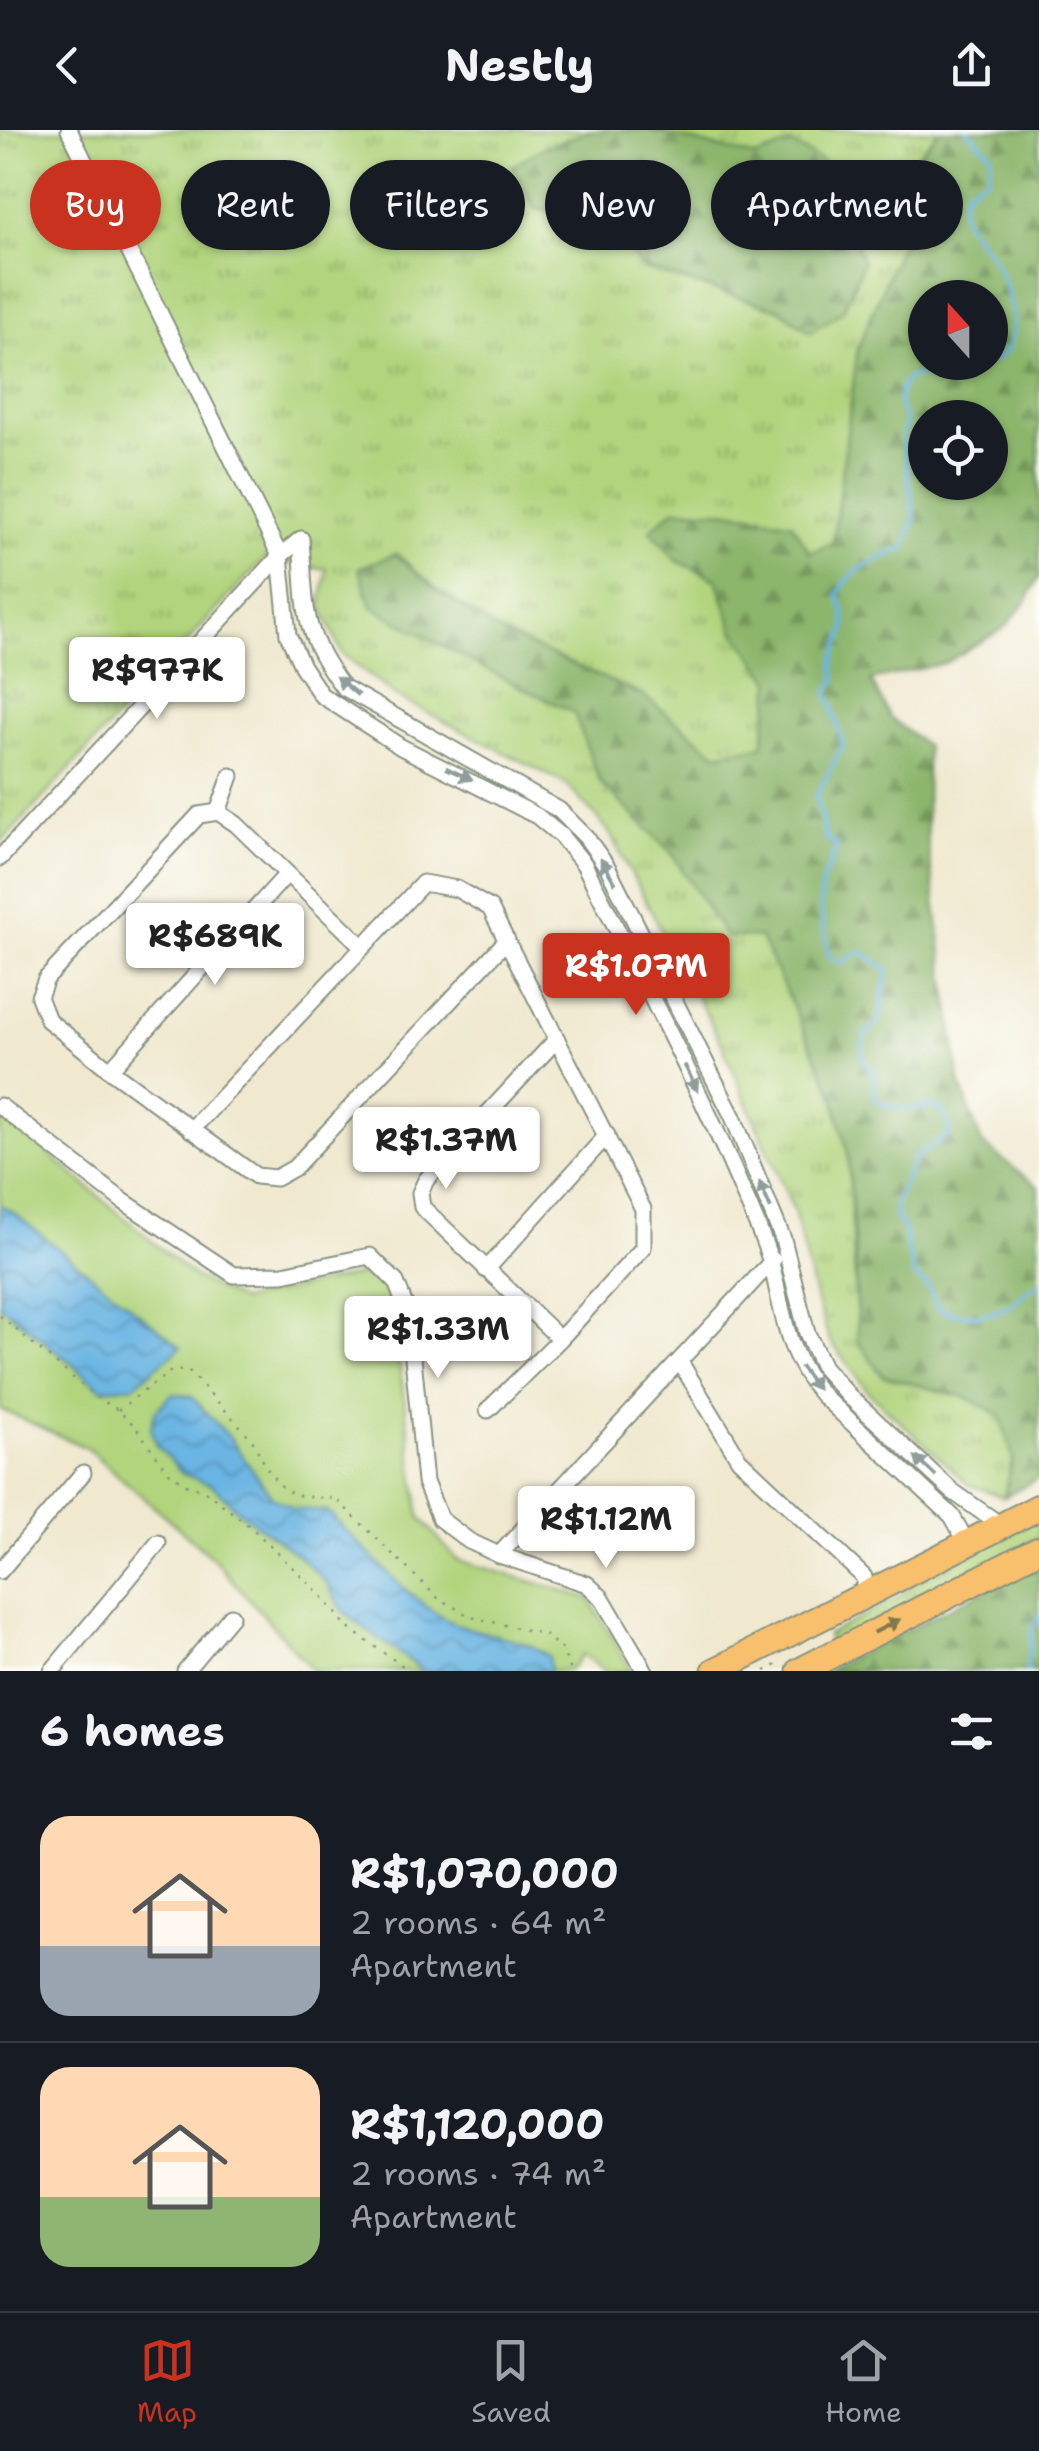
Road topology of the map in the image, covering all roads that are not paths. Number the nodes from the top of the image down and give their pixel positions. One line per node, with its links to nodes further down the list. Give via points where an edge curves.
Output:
1 (69, 130): 2 (street)
2 (280, 556): 5 (street); 14 (street, one-way to 14, via 288,635 322,695 401,746 536,816 584,864); 14 (street, one-way to 2, via 783,1239 734,1117 586,836 559,810 343,686 308,629 302,539)
3 (231, 776): 4 (street)
4 (218, 812): 6 (street); 10 (street, via 200,815 46,979 39,996 48,1020)
5 (0, 858)
6 (286, 875): 8 (street); 10 (street)
7 (507, 940): 8 (street, via 490,908 457,889 424,883); 9 (street); 12 (street, via 294,1168 276,1178 256,1176)
8 (363, 947): 12 (street)
9 (558, 1039): 13 (street); 15 (street, via 420,1193 422,1207)
10 (110, 1070): 12 (street)
11 (0, 1106): 25 (street, via 234,1275 283,1274 370,1256 396,1282 409,1316 426,1482 440,1518)
12 (191, 1130)
13 (607, 1134): 15 (street); 16 (street, via 644,1209 643,1248)
14 (779, 1259): 17 (street); 21 (street, one-way to 14, via 952,1490 824,1367); 23 (street, one-way to 23, via 793,1354 806,1376 952,1516)
15 (486, 1270): 16 (street)
16 (560, 1339): 18 (street)
17 (680, 1362): 25 (street); 27 (street, via 740,1459 864,1576)
18 (488, 1410)
19 (83, 1473): 26 (street)
20 (1039, 1507): 21 (main road)
21 (1002, 1526): 23 (main road)
22 (158, 1543): 31 (street)
23 (967, 1543): 27 (main road)
24 (1039, 1549): 30 (main road, one-way to 24)
25 (499, 1555): 33 (street, via 587,1584)
26 (0, 1572)
27 (864, 1597): 29 (main road); 30 (main road, via 859,1611 820,1632 820,1644)
28 (231, 1616): 32 (street)
29 (786, 1635): 34 (main road); 35 (main road, via 802,1644)
30 (838, 1652): 35 (main road)
31 (52, 1671)
32 (185, 1671)
33 (645, 1671)
34 (715, 1671)
35 (800, 1671)

